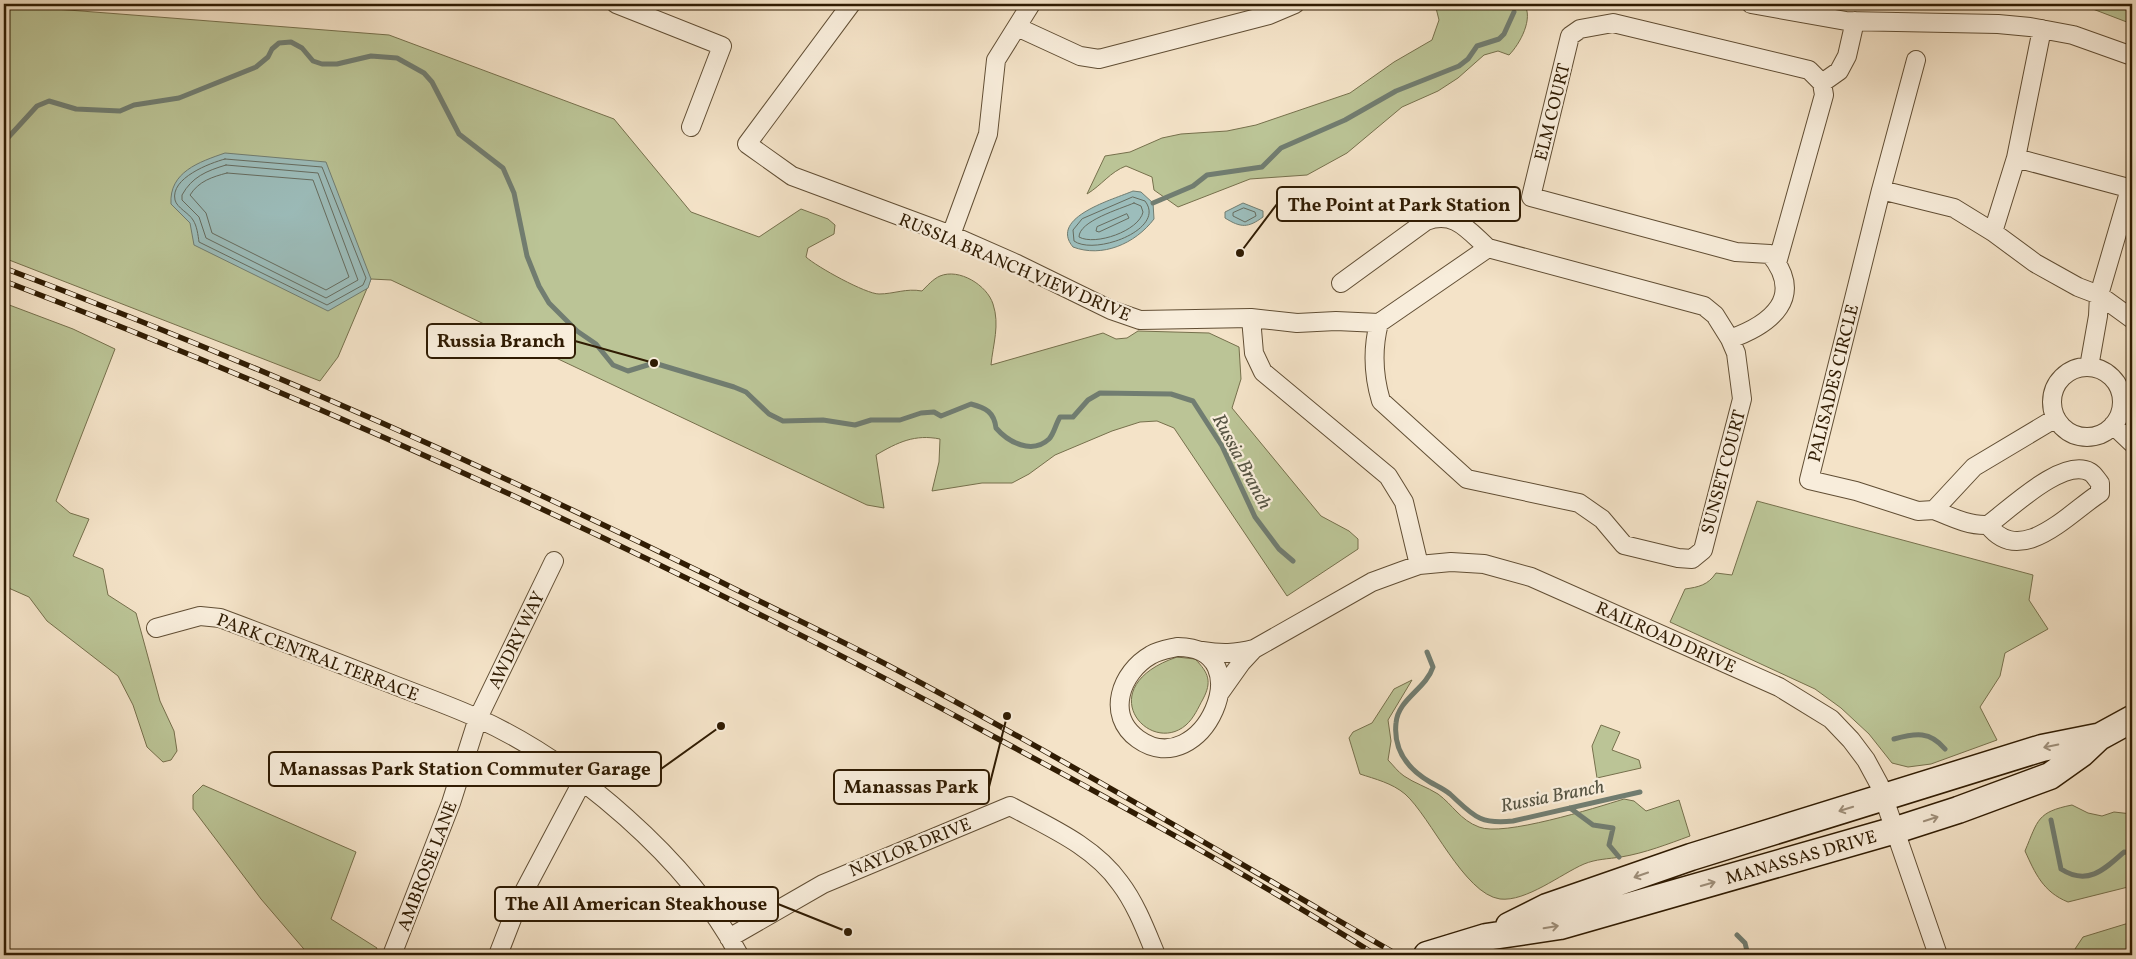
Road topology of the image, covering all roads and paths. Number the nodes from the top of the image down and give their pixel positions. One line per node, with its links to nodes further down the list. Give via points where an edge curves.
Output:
1 (616, 4): 13 (street, via 722,46)
2 (850, 4): 18 (street, RUSSIA BRANCH VIEW DRIVE, via 747,144 792,176)
3 (1031, 4): 8 (street)
4 (1296, 4): 8 (street, via 1269,15 1098,59 1062,49)
5 (1751, 4): 6 (street)
6 (1809, 10): 7 (street)
7 (1855, 21): 9 (street, via 1998,24); 12 (street, via 1850,47 1839,71)
8 (1018, 27): 18 (street, via 996,60 988,134)
9 (2042, 29): 10 (street, via 2073,35); 14 (street)
10 (2132, 56)
11 (1916, 60): 16 (street, PALISADES CIRCLE)
12 (1822, 83): 20 (street, via 1824,95); 20 (street, ELM COURT, via 1809,70 1614,23 1580,29 1570,36 1532,197 1736,252 1770,254)
13 (691, 127)
14 (2016, 158): 15 (street); 17 (street)
15 (2131, 189): 22 (street)
16 (1881, 190): 17 (street, via 1954,208); 31 (street, PALISADES CIRCLE, via 1809,480 1918,511)
17 (1993, 232): 22 (street, via 2035,264)
18 (952, 235): 23 (street, RUSSIA BRANCH VIEW DRIVE, via 1111,310 1140,320)
19 (1488, 248): 21 (street, via 1450,218 1438,216 1426,221); 25 (street); 26 (street, SUNSET COURT, via 1704,306 1715,315)
20 (1777, 263): 26 (street, via 1784,275 1784,294 1778,311 1763,324)
21 (1341, 283)
22 (2099, 295): 24 (street); 27 (street)
23 (1251, 318): 25 (street, via 1297,324 1336,321); 34 (street, via 1254,353 1263,372 1388,476 1404,502)
24 (2132, 319)
25 (1379, 323): 26 (street, SUNSET COURT, via 1373,345 1376,384 1381,401 1467,479 1579,503 1602,519 1624,545 1692,559 1703,550 1741,411 1739,368)
26 (1730, 339)
27 (2089, 367): 28 (street, via 2069,372 2061,379 2052,398); 29 (street, via 2105,373 2117,384 2122,407)
28 (2056, 418): 29 (street, via 2071,433 2081,437 2103,434); 31 (street, via 1974,466)
29 (2114, 425): 30 (street)
30 (2132, 443)
31 (1934, 510): 32 (street, PALISADES CIRCLE, via 1956,520)
32 (1988, 525): 32 (street, via 2048,479 2073,468 2090,472 2100,483 2100,493 2034,540 2012,542 1996,535)
33 (554, 561): 39 (street, AWDRY WAY)
34 (1420, 566): 36 (street, RAILROAD DRIVE, via 1372,582); 43 (street, RAILROAD DRIVE, via 1451,562 1510,569 1779,687 1831,718 1866,760)
35 (156, 628): 39 (street, PARK CENTRAL TERRACE, via 200,616 220,618)
36 (1254, 649): 37 (street, RAILROAD DRIVE, via 1238,654); 38 (street, RAILROAD DRIVE)
37 (1202, 651): 38 (street, RAILROAD DRIVE, via 1218,670); 38 (street, RAILROAD DRIVE, via 1177,647 1150,655 1132,671 1124,684 1119,702 1121,715 1125,725 1142,742 1165,748 1178,746 1204,727 1217,707)
38 (1219, 695)
39 (478, 718): 42 (street, PARK CENTRAL TERRACE, via 530,747); 47 (street, AMBROSE LANE, via 451,803)
40 (2132, 718): 41 (main road, MANASSAS DRIVE)
41 (2099, 737): 43 (main road, MANASSAS DRIVE, one-way to 43, via 2042,748); 44 (main road, MANASSAS DRIVE, one-way to 41, via 2050,776)
42 (582, 782): 46 (street, PARK CENTRAL TERRACE, via 650,840 689,882); 48 (street, via 519,901)
43 (1884, 798): 44 (street, RAILROAD DRIVE); 45 (main road, MANASSAS DRIVE, one-way to 45, via 1691,857 1547,907)
44 (1896, 830): 45 (main road, MANASSAS DRIVE, one-way to 44, via 1560,926); 52 (street, RAILROAD DRIVE)
45 (1486, 937): 51 (main road, MANASSAS DRIVE)
46 (729, 938): 49 (street, PARK CENTRAL TERRACE); 50 (street, NAYLOR DRIVE, via 823,884 1010,806 1065,835 1120,882)
47 (392, 955)
48 (498, 955)
49 (739, 955)
50 (1156, 955)
51 (1427, 955)
52 (1938, 955)

